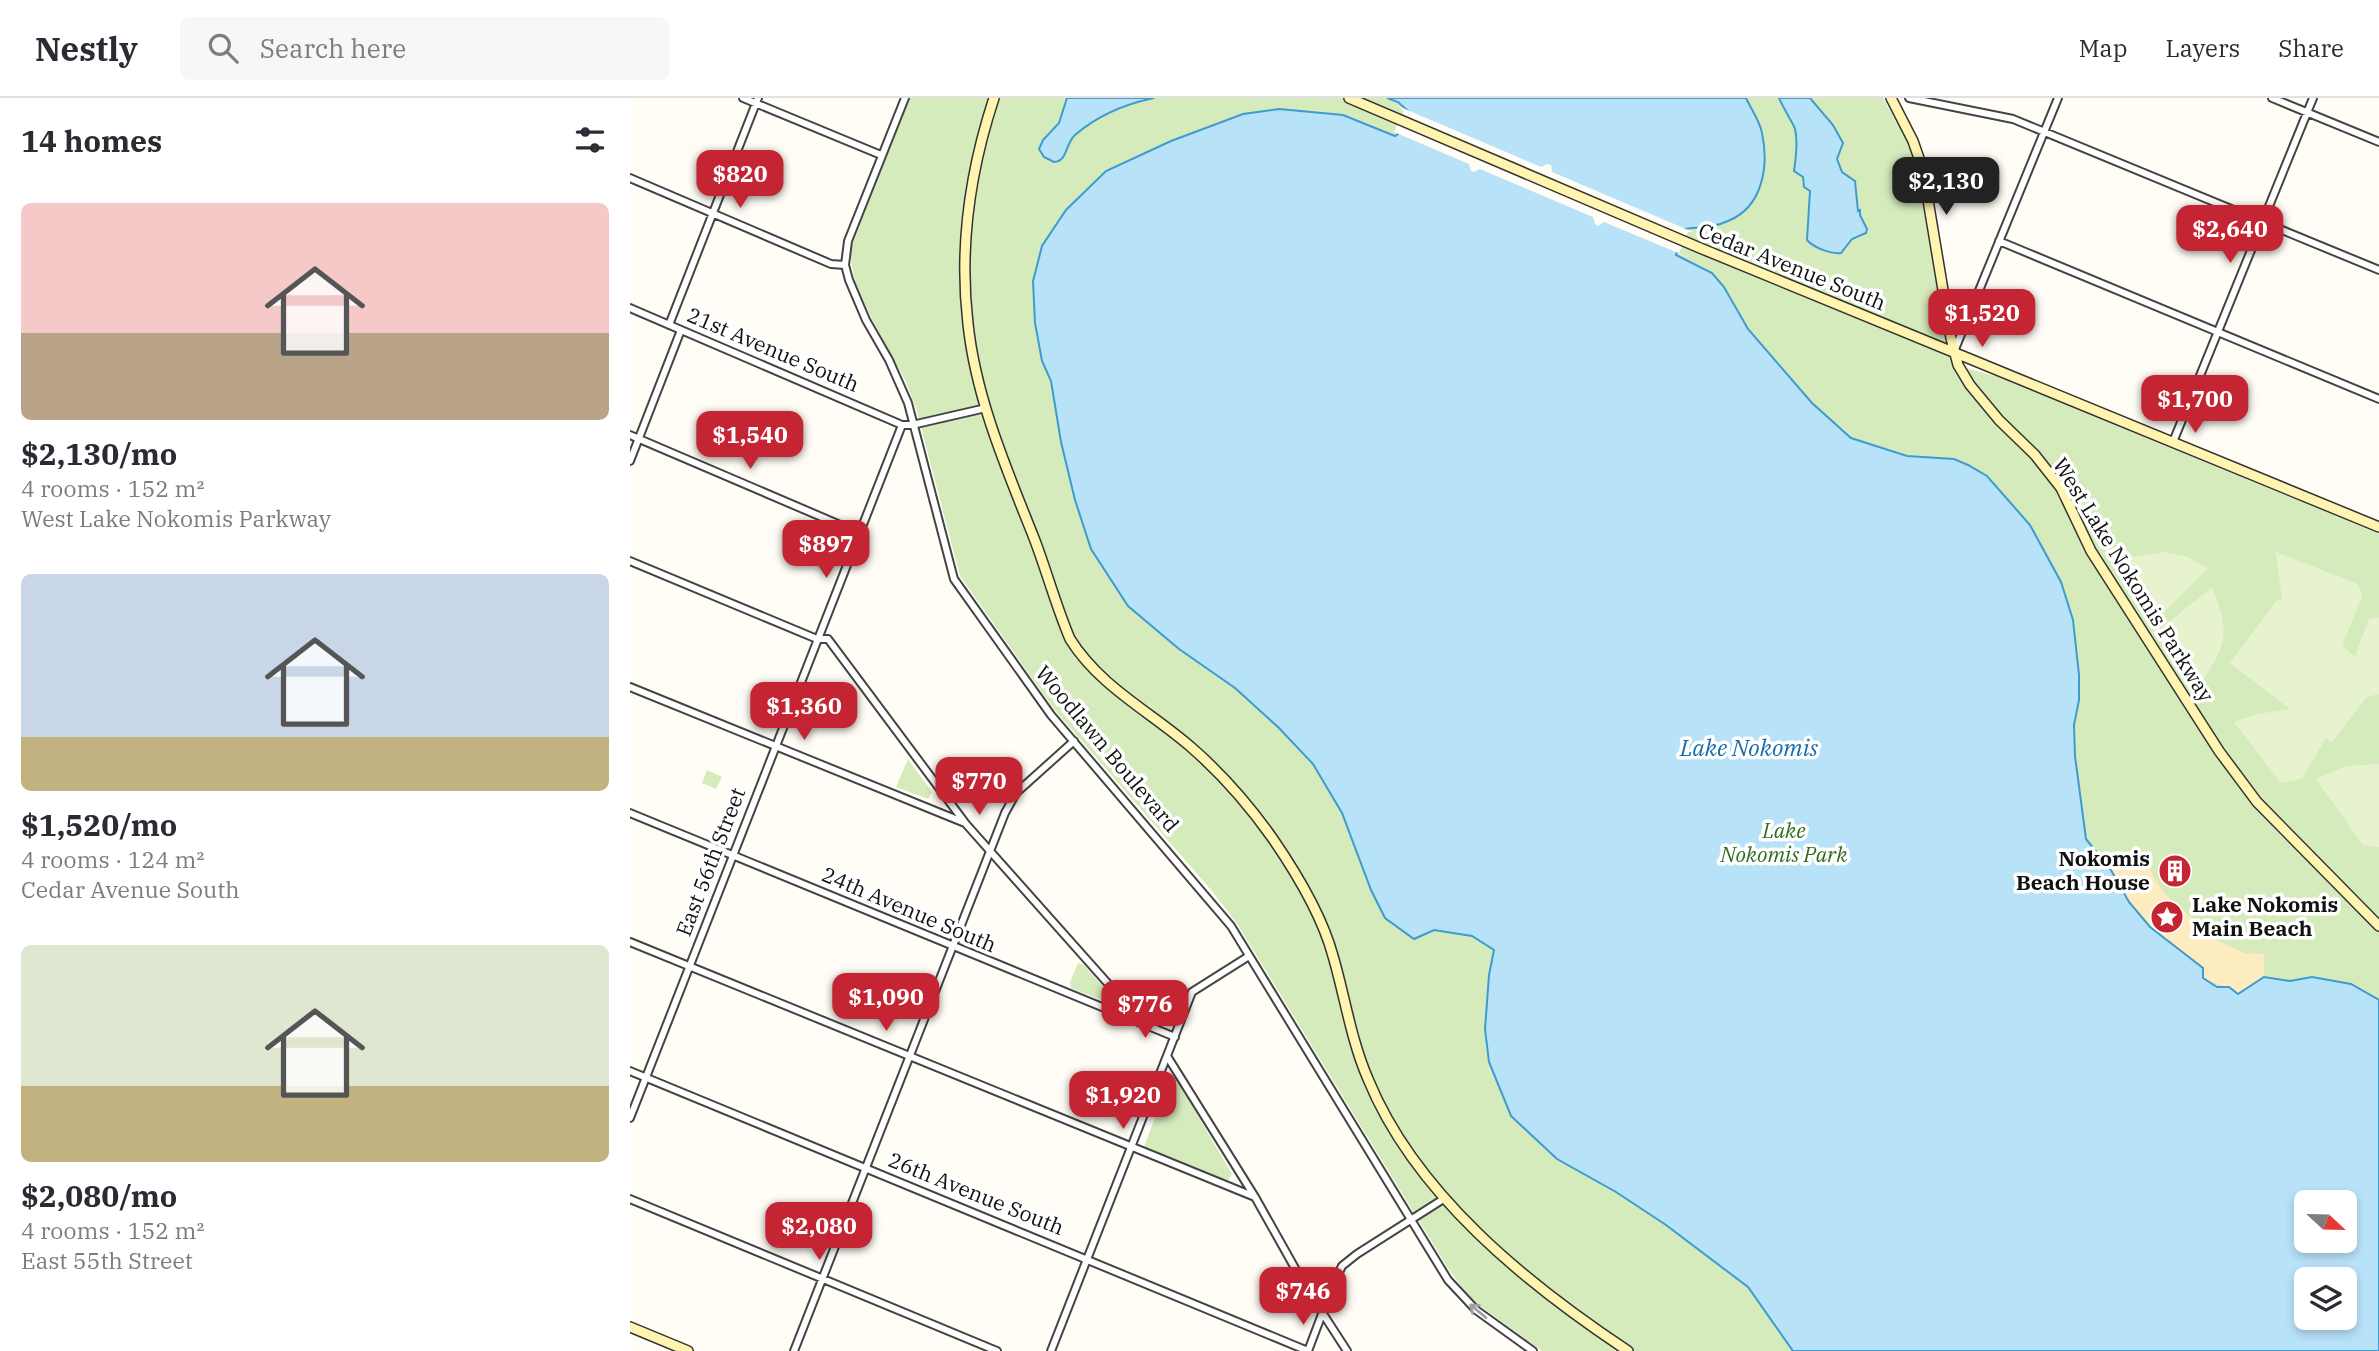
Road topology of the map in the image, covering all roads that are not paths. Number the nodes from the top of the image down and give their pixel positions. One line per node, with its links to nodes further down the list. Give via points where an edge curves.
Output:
1 (743, 98): 10 (street)
2 (905, 98): 14 (street)
3 (994, 98): 27 (street, via 974,173 965,246 968,325)
4 (1349, 98): 25 (street, Cedar Avenue South)
5 (1891, 98): 25 (street, West Lake Nokomis Parkway, via 1923,170)
6 (1909, 98): 12 (street, via 2013,119)
7 (2058, 98): 12 (street)
8 (2272, 98): 11 (street)
9 (2314, 98): 11 (street)
10 (757, 101): 14 (street); 16 (street)
11 (2307, 113): 13 (street); 17 (street)
12 (2044, 131): 17 (street); 18 (street)
13 (2379, 142)
14 (881, 155): 19 (street, via 848,241)
15 (630, 178): 16 (street)
16 (712, 213): 19 (street, via 831,264); 22 (street)
17 (2262, 223): 20 (street); 24 (street)
18 (1998, 241): 24 (street); 25 (street)
19 (845, 265): 29 (street, Woodlawn Boulevard, via 866,320 900,382)
20 (2379, 270)
21 (630, 308): 22 (street, 21st Avenue South)
22 (669, 325): 23 (street, 21st Avenue South)
23 (681, 330): 28 (street, 21st Avenue South); 31 (street)
24 (2217, 333): 26 (street); 32 (street)
25 (1954, 352): 32 (street, Cedar Avenue South); 45 (street, West Lake Nokomis Parkway, via 1978,396 2056,480 2117,594 2253,798)
26 (2379, 399)
27 (986, 408): 29 (street); 60 (street, via 1070,639 1104,680 1192,747 1227,780 1281,851 1333,953 1363,1065 1385,1119)
28 (902, 425): 29 (street); 35 (street, East 56th Street)
29 (912, 425): 39 (street, Woodlawn Boulevard, via 954,579)
30 (630, 435): 31 (street)
31 (639, 439): 33 (street); 35 (street)
32 (2173, 442): 34 (street, Cedar Avenue South)
33 (630, 461)
34 (2379, 527)
35 (859, 533): 37 (street, East 56th Street)
36 (630, 561): 37 (street)
37 (817, 639): 40 (street, East 56th Street); 42 (street, via 832,642)
38 (630, 687): 40 (street)
39 (1074, 741): 43 (street, via 1016,793); 48 (street, Woodlawn Boulevard, via 1209,898)
40 (775, 746): 42 (street); 44 (street, East 56th Street)
41 (630, 813): 44 (street, 24th Avenue South)
42 (966, 824): 43 (street)
43 (991, 852): 47 (street); 50 (street, via 1111,987 1124,1005)
44 (733, 855): 47 (street, 24th Avenue South); 49 (street, East 56th Street)
45 (2379, 926)
46 (630, 942): 49 (street)
47 (953, 947): 50 (street, 24th Avenue South); 53 (street)
48 (1249, 956): 51 (street, via 1192,992); 62 (street, Woodlawn Boulevard)
49 (689, 967): 53 (street); 55 (street, East 56th Street)
50 (1125, 1017): 51 (street, 24th Avenue South)
51 (1175, 1037): 52 (street)
52 (1167, 1055): 57 (street); 59 (street)
53 (909, 1058): 57 (street); 58 (street)
54 (630, 1070): 55 (street, 26th Avenue South)
55 (646, 1077): 56 (street, East 56th Street); 58 (street, 26th Avenue South)
56 (630, 1118)
57 (1131, 1148): 59 (street); 63 (street)
58 (866, 1168): 63 (street, 26th Avenue South); 64 (street)
59 (1255, 1198): 65 (street)
60 (1445, 1198): 62 (street); 74 (street, via 1537,1285)
61 (630, 1199): 64 (street)
62 (1410, 1221): 65 (street, via 1342,1266); 73 (street, Woodlawn Boulevard, one-way to 62, via 1462,1297)
63 (1087, 1259): 70 (street); 71 (street, 26th Avenue South)
64 (822, 1279): 68 (street); 69 (street)
65 (1324, 1313): 71 (street); 72 (street)
66 (630, 1327): 67 (street)
67 (688, 1351)
68 (794, 1351)
69 (997, 1351)
70 (1051, 1351)
71 (1308, 1351)
72 (1347, 1351)
73 (1533, 1351)
74 (1628, 1351)

